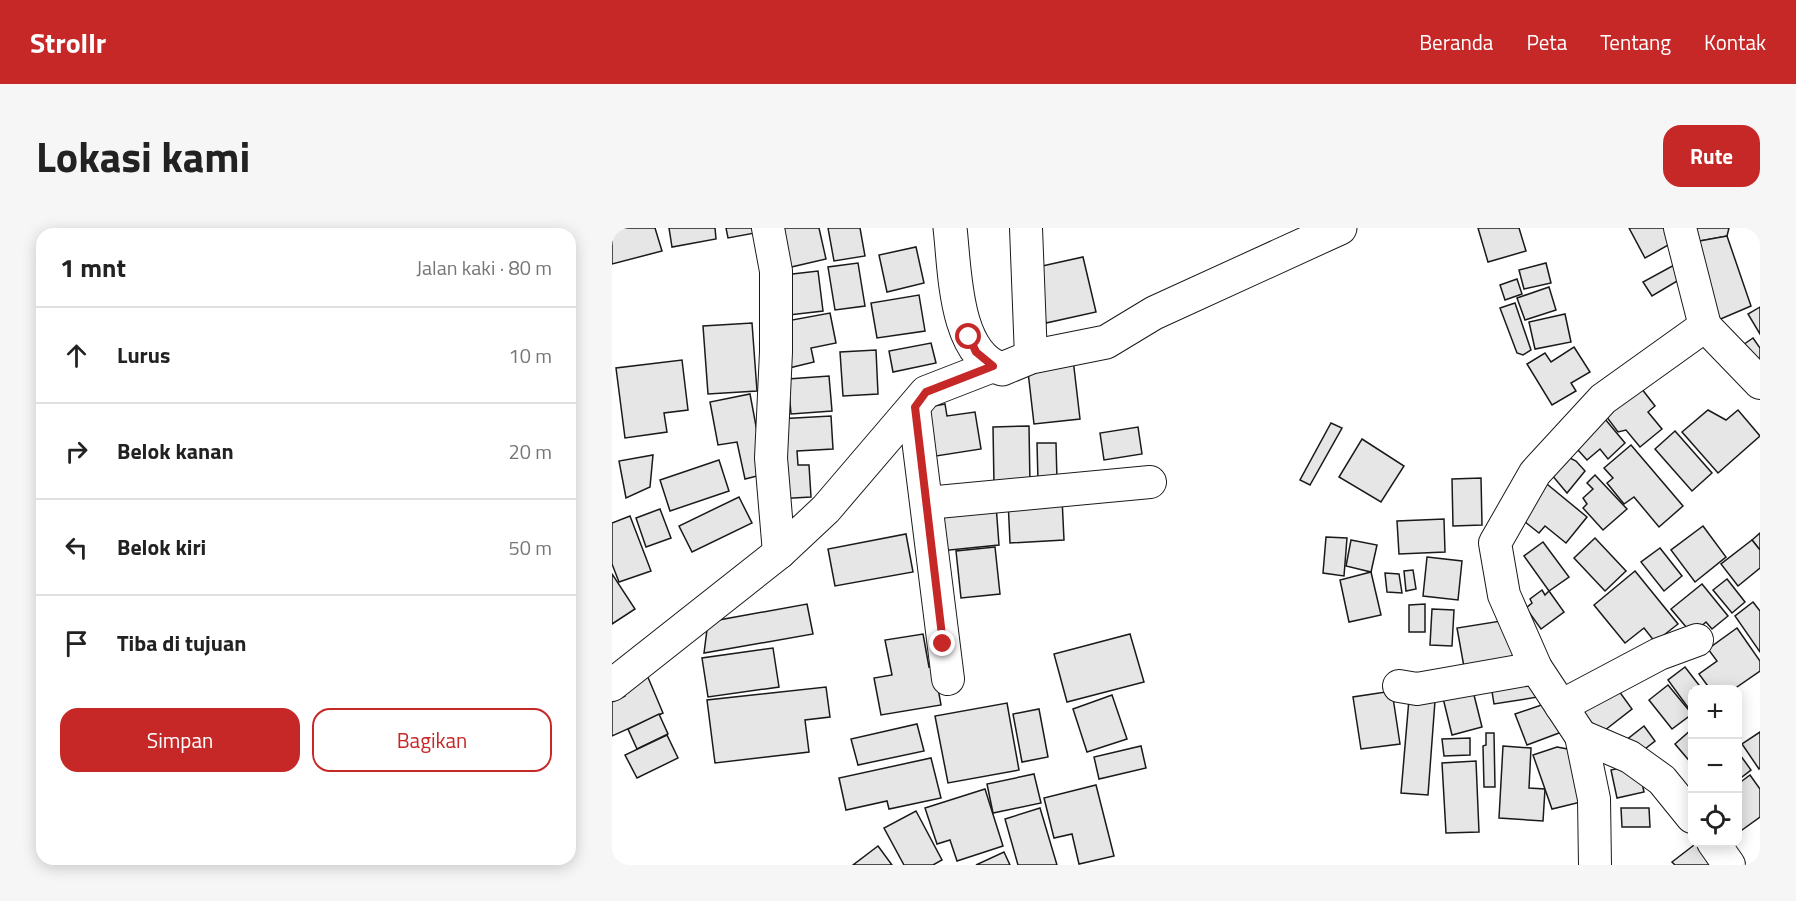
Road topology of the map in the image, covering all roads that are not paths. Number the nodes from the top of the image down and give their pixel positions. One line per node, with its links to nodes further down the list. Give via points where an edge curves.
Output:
1 (768, 228): 13 (street, via 776,271 771,458)
2 (950, 228): 8 (street, via 963,322 976,352)
3 (1026, 228): 7 (street)
4 (1340, 228): 7 (street, via 1154,313 1106,342)
5 (1680, 228): 6 (street)
6 (1705, 326): 9 (street); 15 (street, via 1604,399 1535,473 1495,543 1504,595)
7 (1031, 357): 8 (street, via 1002,369)
8 (993, 366): 10 (street, via 926,392)
9 (1760, 384)
10 (915, 407): 12 (street); 13 (street, via 826,509)
11 (1150, 482): 12 (street)
12 (927, 503): 16 (street)
13 (779, 553): 17 (street)
14 (1697, 640): 19 (street, via 1659,654)
15 (1536, 668): 18 (street, via 1417,689); 19 (street)
16 (948, 679)
17 (612, 685)
18 (1400, 686)
19 (1561, 706): 20 (street)
20 (1581, 736): 21 (street, via 1630,757 1662,780); 23 (street, via 1594,799)
21 (1688, 812)
22 (1716, 847): 24 (street)
23 (1595, 865)
24 (1729, 865)

